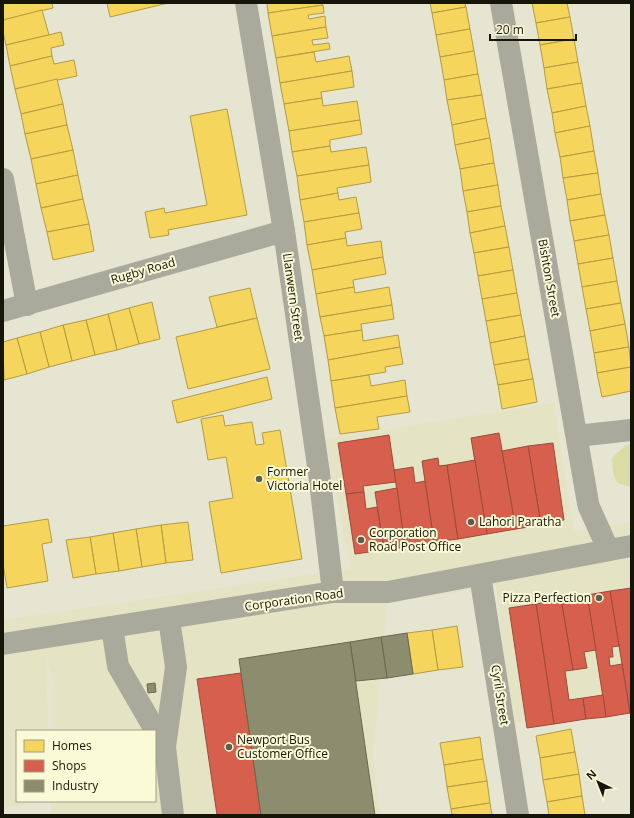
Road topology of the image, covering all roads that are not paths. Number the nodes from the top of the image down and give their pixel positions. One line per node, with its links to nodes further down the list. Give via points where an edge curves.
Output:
1 (246, 3): 4 (street, Llanwern Street)
2 (501, 3): 8 (street, Bishton Street)
3 (3, 179): 5 (street)
4 (284, 231): 5 (street, Rugby Road); 12 (street, Llanwern Street, via 319,473)
5 (27, 305): 6 (street, Rugby Road)
6 (3, 311)
7 (631, 430): 8 (street)
8 (577, 436): 10 (street, Bishton Street, via 589,508)
9 (631, 546): 10 (street, Corporation Road)
10 (608, 549): 11 (street, Corporation Road)
11 (480, 575): 12 (street, Corporation Road, via 388,592); 20 (street, Cyril Street)
12 (333, 592): 13 (street, Corporation Road)
13 (169, 619): 14 (street, Corporation Road); 18 (street, via 176,667)
14 (112, 627): 15 (street, Corporation Road); 16 (street, via 118,666)
15 (3, 644)
16 (155, 730)
17 (156, 731): 18 (street)
18 (165, 747): 19 (street)
19 (173, 815)
20 (518, 815)

